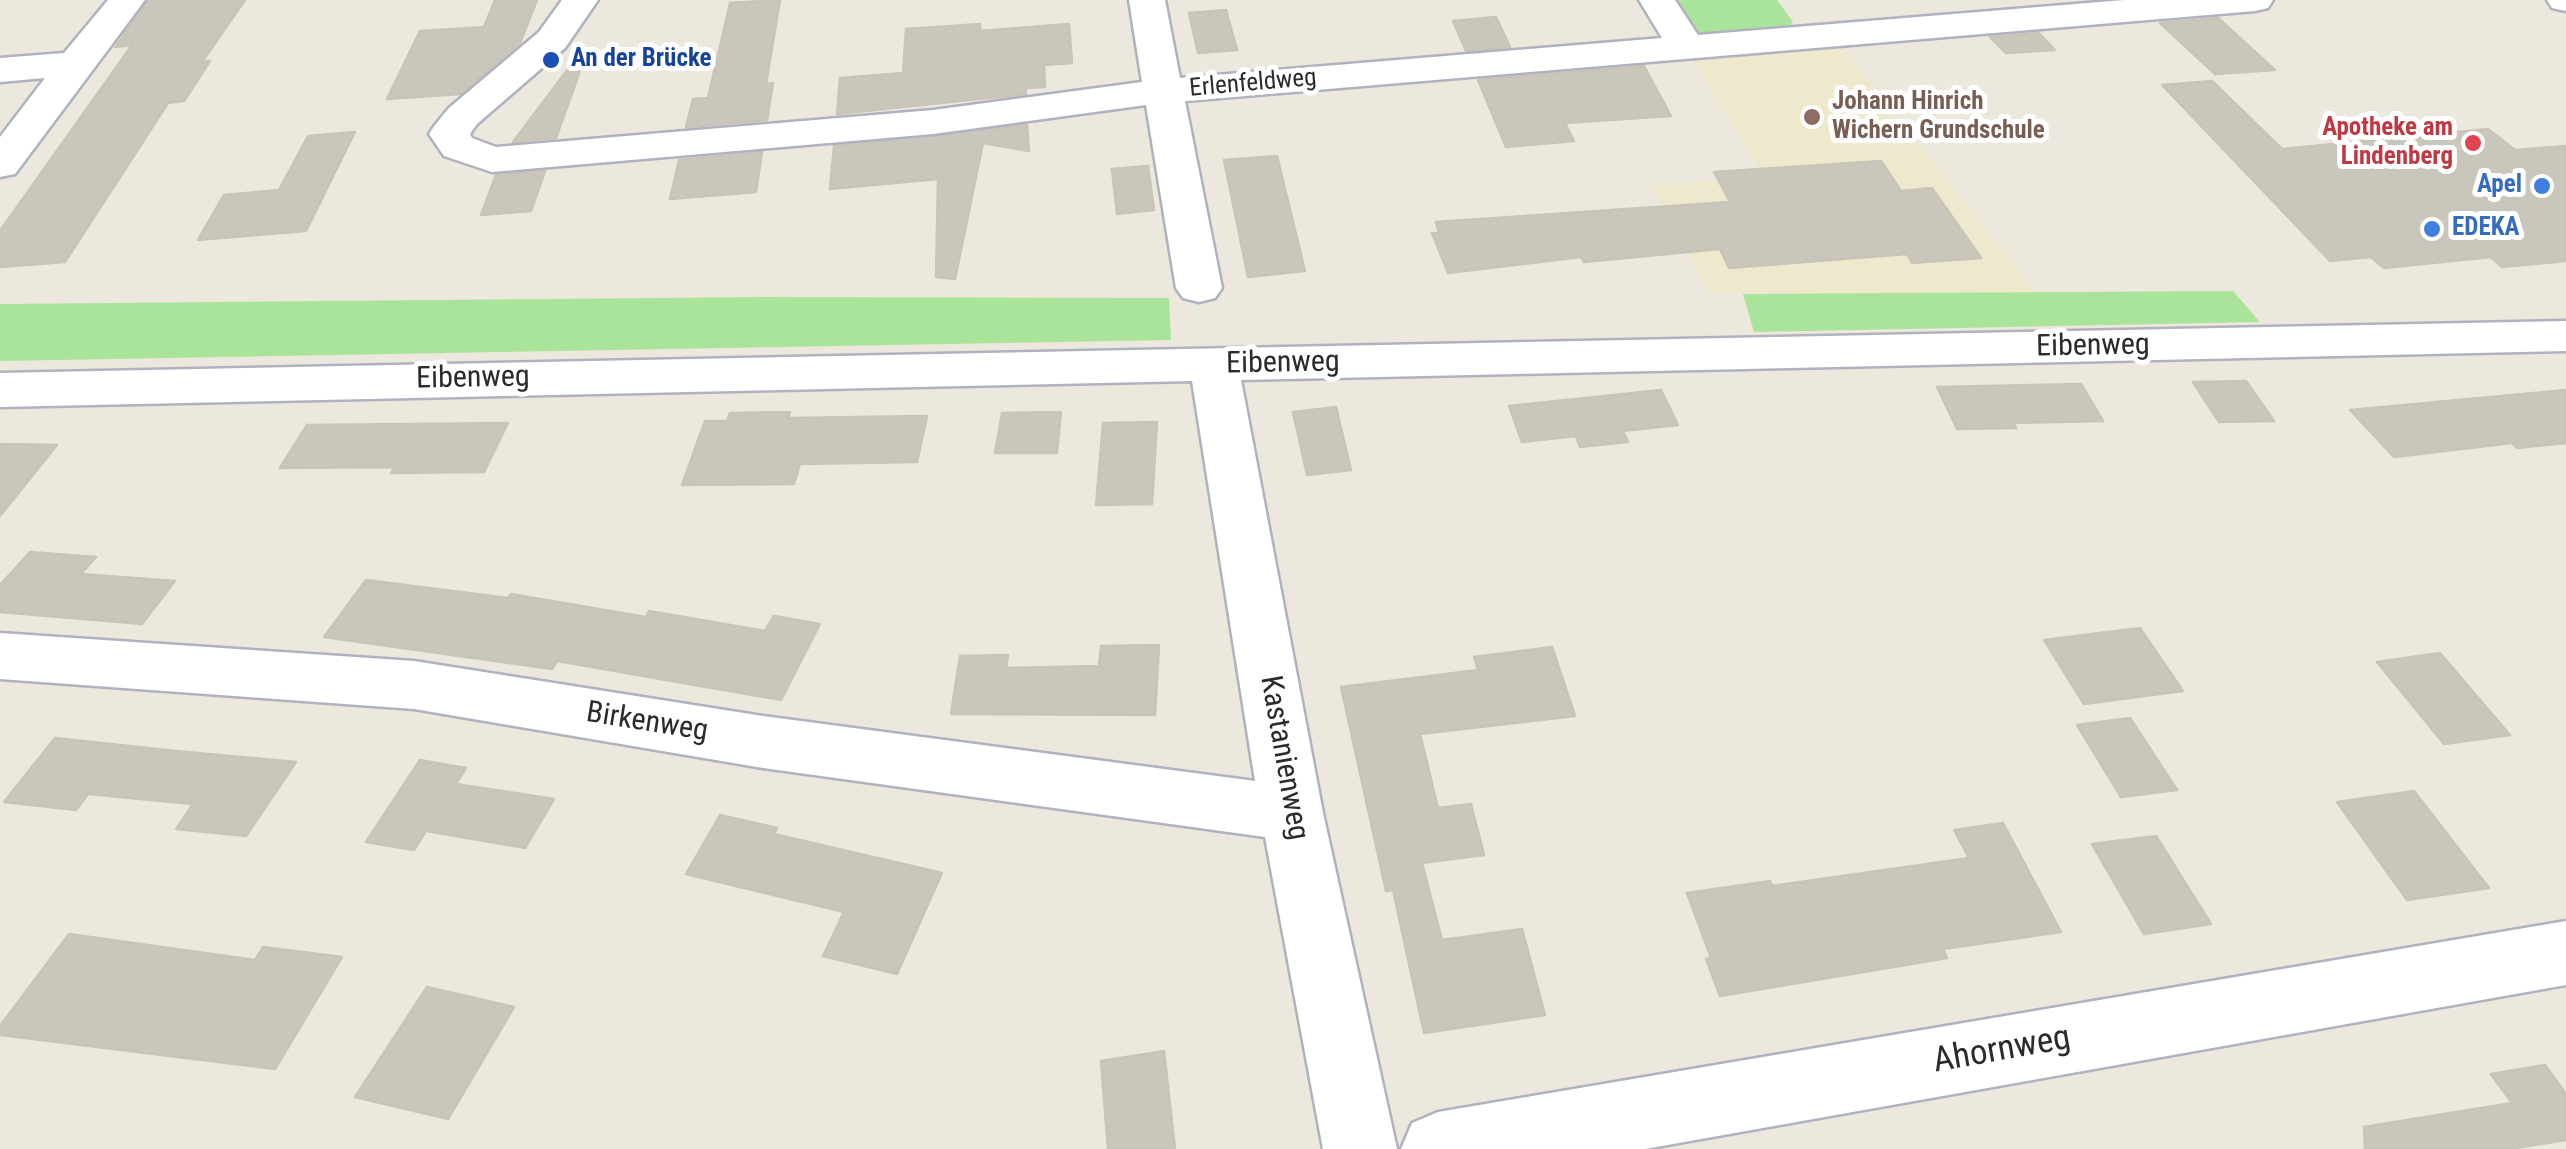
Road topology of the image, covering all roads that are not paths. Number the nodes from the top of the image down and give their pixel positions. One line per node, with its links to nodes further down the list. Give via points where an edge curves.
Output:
1 (127, 0): 9 (street)
2 (580, 0): 11 (street, Erlenfeldweg, via 552,40 463,116 449,134 458,147 492,160 933,122)
3 (1148, 0): 11 (street)
4 (1657, 0): 8 (street)
5 (1790, 0): 7 (street)
6 (2255, 0): 7 (street, Erlenfeldweg)
7 (1818, 35): 8 (street, Erlenfeldweg)
8 (1686, 46): 11 (street, Erlenfeldweg)
9 (75, 64): 10 (street); 12 (street)
10 (0, 70)
11 (1166, 91): 13 (street)
12 (0, 165)
13 (1199, 288)
14 (2566, 336): 15 (street, Eibenweg)
15 (1214, 366): 16 (street, Eibenweg); 18 (street, Kastanienweg)
16 (0, 390)
17 (0, 656): 18 (street, Birkenweg, via 414,686 764,742)
18 (1292, 813): 20 (street, Kastanienweg)
19 (2566, 954): 21 (street, Ahornweg)
20 (1360, 1149)
21 (1438, 1149)

